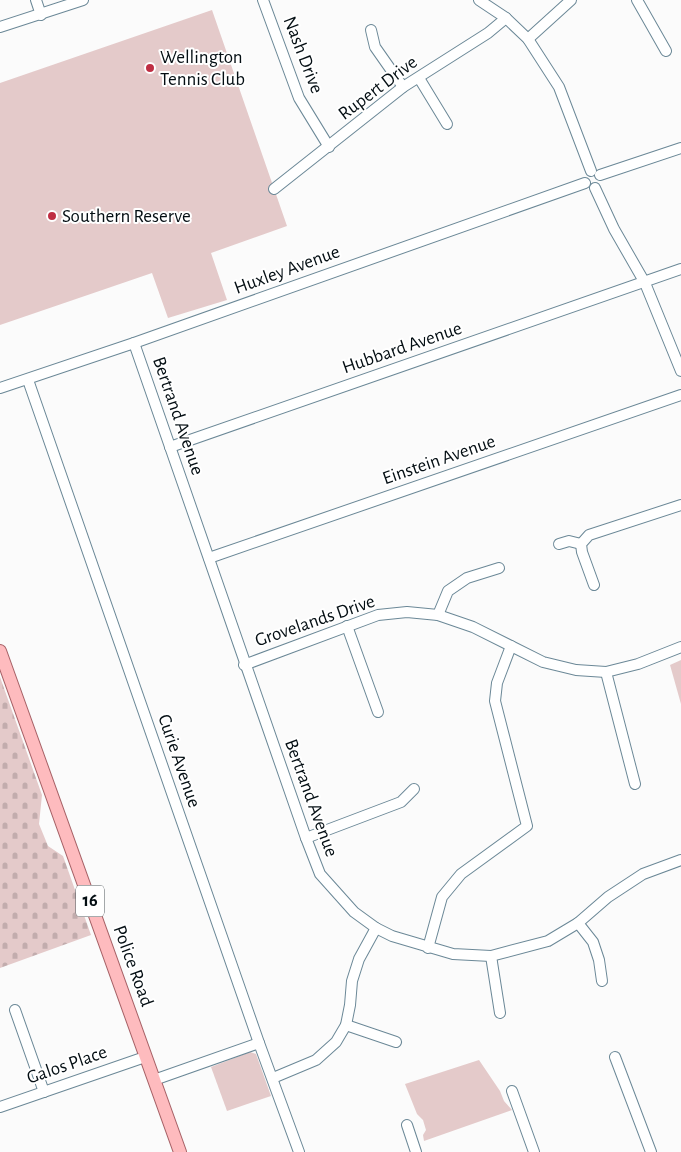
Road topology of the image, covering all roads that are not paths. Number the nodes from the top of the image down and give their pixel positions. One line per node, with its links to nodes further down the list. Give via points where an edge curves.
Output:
1 (36, 0): 7 (street)
2 (83, 0): 7 (street)
3 (263, 0): 16 (street, Nash Drive, via 299,98)
4 (479, 0): 8 (street)
5 (571, 0): 11 (street)
6 (637, 0): 12 (street)
7 (40, 15): 9 (street)
8 (506, 18): 11 (street); 13 (street, Rupert Drive)
9 (0, 27)
10 (371, 30): 14 (street, via 375,47)
11 (528, 39): 18 (street, via 559,87)
12 (666, 51)
13 (420, 78): 14 (street, Rupert Drive); 15 (street)
14 (403, 87): 16 (street, Rupert Drive)
15 (447, 124)
16 (329, 147): 21 (street, Rupert Drive)
17 (681, 148): 18 (street)
18 (596, 173): 19 (street, via 586,174); 20 (street, via 600,184)
19 (585, 183): 20 (street); 24 (street, Huxley Avenue)
20 (595, 188): 23 (street)
21 (274, 189)
22 (681, 269): 23 (street, Hubbard Avenue)
23 (645, 283): 25 (street); 29 (street, Hubbard Avenue)
24 (134, 343): 26 (street, Huxley Avenue); 29 (street, Bertrand Avenue)
25 (681, 371)
26 (28, 380): 27 (street, Huxley Avenue); 57 (street, Curie Avenue)
27 (0, 388)
28 (681, 394): 33 (street, Einstein Avenue)
29 (170, 446): 33 (street, Bertrand Avenue)
30 (681, 505): 32 (street, via 589,535)
31 (559, 544): 32 (street, via 569,541)
32 (581, 544): 35 (street)
33 (209, 558): 41 (street, Bertrand Avenue)
34 (499, 568): 36 (street, via 467,578 448,591)
35 (595, 586)
36 (438, 615): 37 (street, Grovelands Drive, via 407,612 378,615); 38 (street, Grovelands Drive, via 473,627)
37 (347, 626): 41 (street, Grovelands Drive); 43 (street)
38 (511, 646): 42 (street, Grovelands Drive, via 543,662 576,670); 50 (street, via 497,683 495,701 526,826 461,874 442,897)
39 (681, 647): 42 (street, Grovelands Drive, via 638,664)
40 (0, 651): 58 (main road, Police Road / 16)
41 (244, 665): 46 (street, Bertrand Avenue)
42 (606, 672): 44 (street)
43 (378, 712)
44 (634, 784)
45 (414, 789): 46 (street, via 401,802)
46 (306, 838): 49 (street, Bertrand Avenue, via 320,874 354,912)
47 (681, 860): 48 (street, Bertrand Avenue, via 643,874 608,896)
48 (578, 924): 51 (street, Bertrand Avenue, via 548,941); 52 (street, via 593,942)
49 (376, 928): 50 (street, Bertrand Avenue); 55 (street, via 352,981)
50 (428, 948): 51 (street, Bertrand Avenue, via 453,954)
51 (491, 956): 54 (street)
52 (602, 981)
53 (15, 1010): 63 (street)
54 (500, 1013)
55 (346, 1025): 56 (street); 60 (street, via 336,1042 316,1060)
56 (396, 1042)
57 (259, 1043): 60 (street, Curie Avenue); 61 (street)
58 (145, 1056): 61 (main road, Police Road / 16); 63 (street, Galos Place)
59 (615, 1057): 70 (street)
60 (273, 1078): 67 (street, Curie Avenue)
61 (154, 1080): 66 (main road, Police Road / 16)
62 (512, 1091): 69 (street)
63 (44, 1092): 64 (street, Galos Place)
64 (0, 1108)
65 (406, 1125): 68 (street)
66 (180, 1152)
67 (299, 1152)
68 (416, 1152)
69 (534, 1152)
70 (651, 1152)

